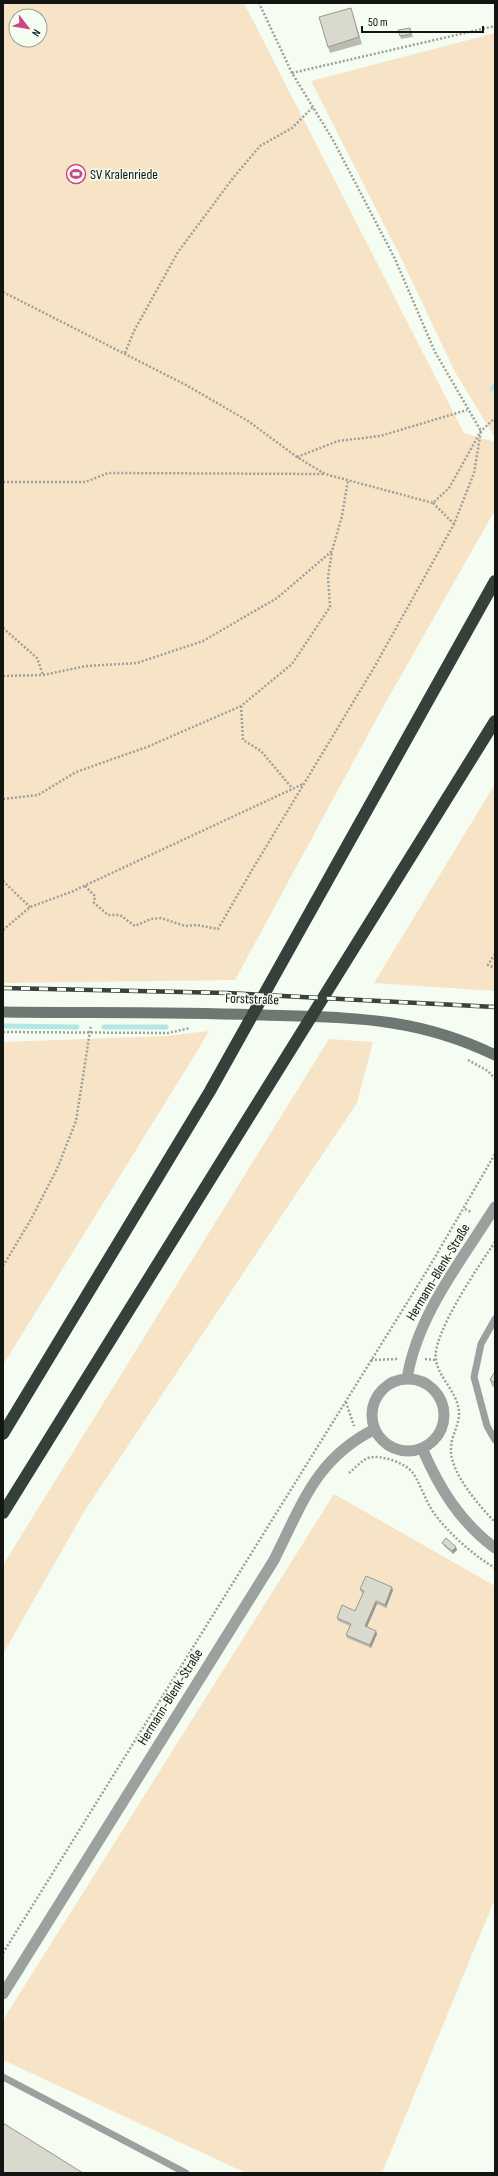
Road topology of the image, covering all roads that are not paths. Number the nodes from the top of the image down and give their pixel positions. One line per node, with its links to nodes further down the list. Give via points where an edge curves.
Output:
1 (495, 581): 9 (highway, via 210,1091)
2 (495, 721): 12 (highway)
3 (3, 1012): 4 (main road, Forststraße, via 215,1013 389,1021 443,1033)
4 (495, 1055)
5 (495, 1207): 7 (street, Hermann-Blenk-Straße, via 419,1334 410,1358)
6 (495, 1319): 10 (lane, via 482,1344 474,1377 487,1426)
7 (407, 1379): 8 (street, via 390,1384 378,1396 372,1412); 11 (street, via 420,1381 432,1388 438,1394 444,1411 444,1420 436,1437)
8 (375, 1429): 11 (street, via 384,1442 399,1449); 14 (street, Hermann-Blenk-Straße, via 358,1438 337,1456 310,1487 274,1560)
9 (3, 1434)
10 (495, 1440)
11 (422, 1448): 13 (street, via 439,1485 453,1506 469,1526)
12 (3, 1513)
13 (495, 1548)
14 (3, 1994)
15 (3, 2077): 16 (lane)
16 (186, 2173)

